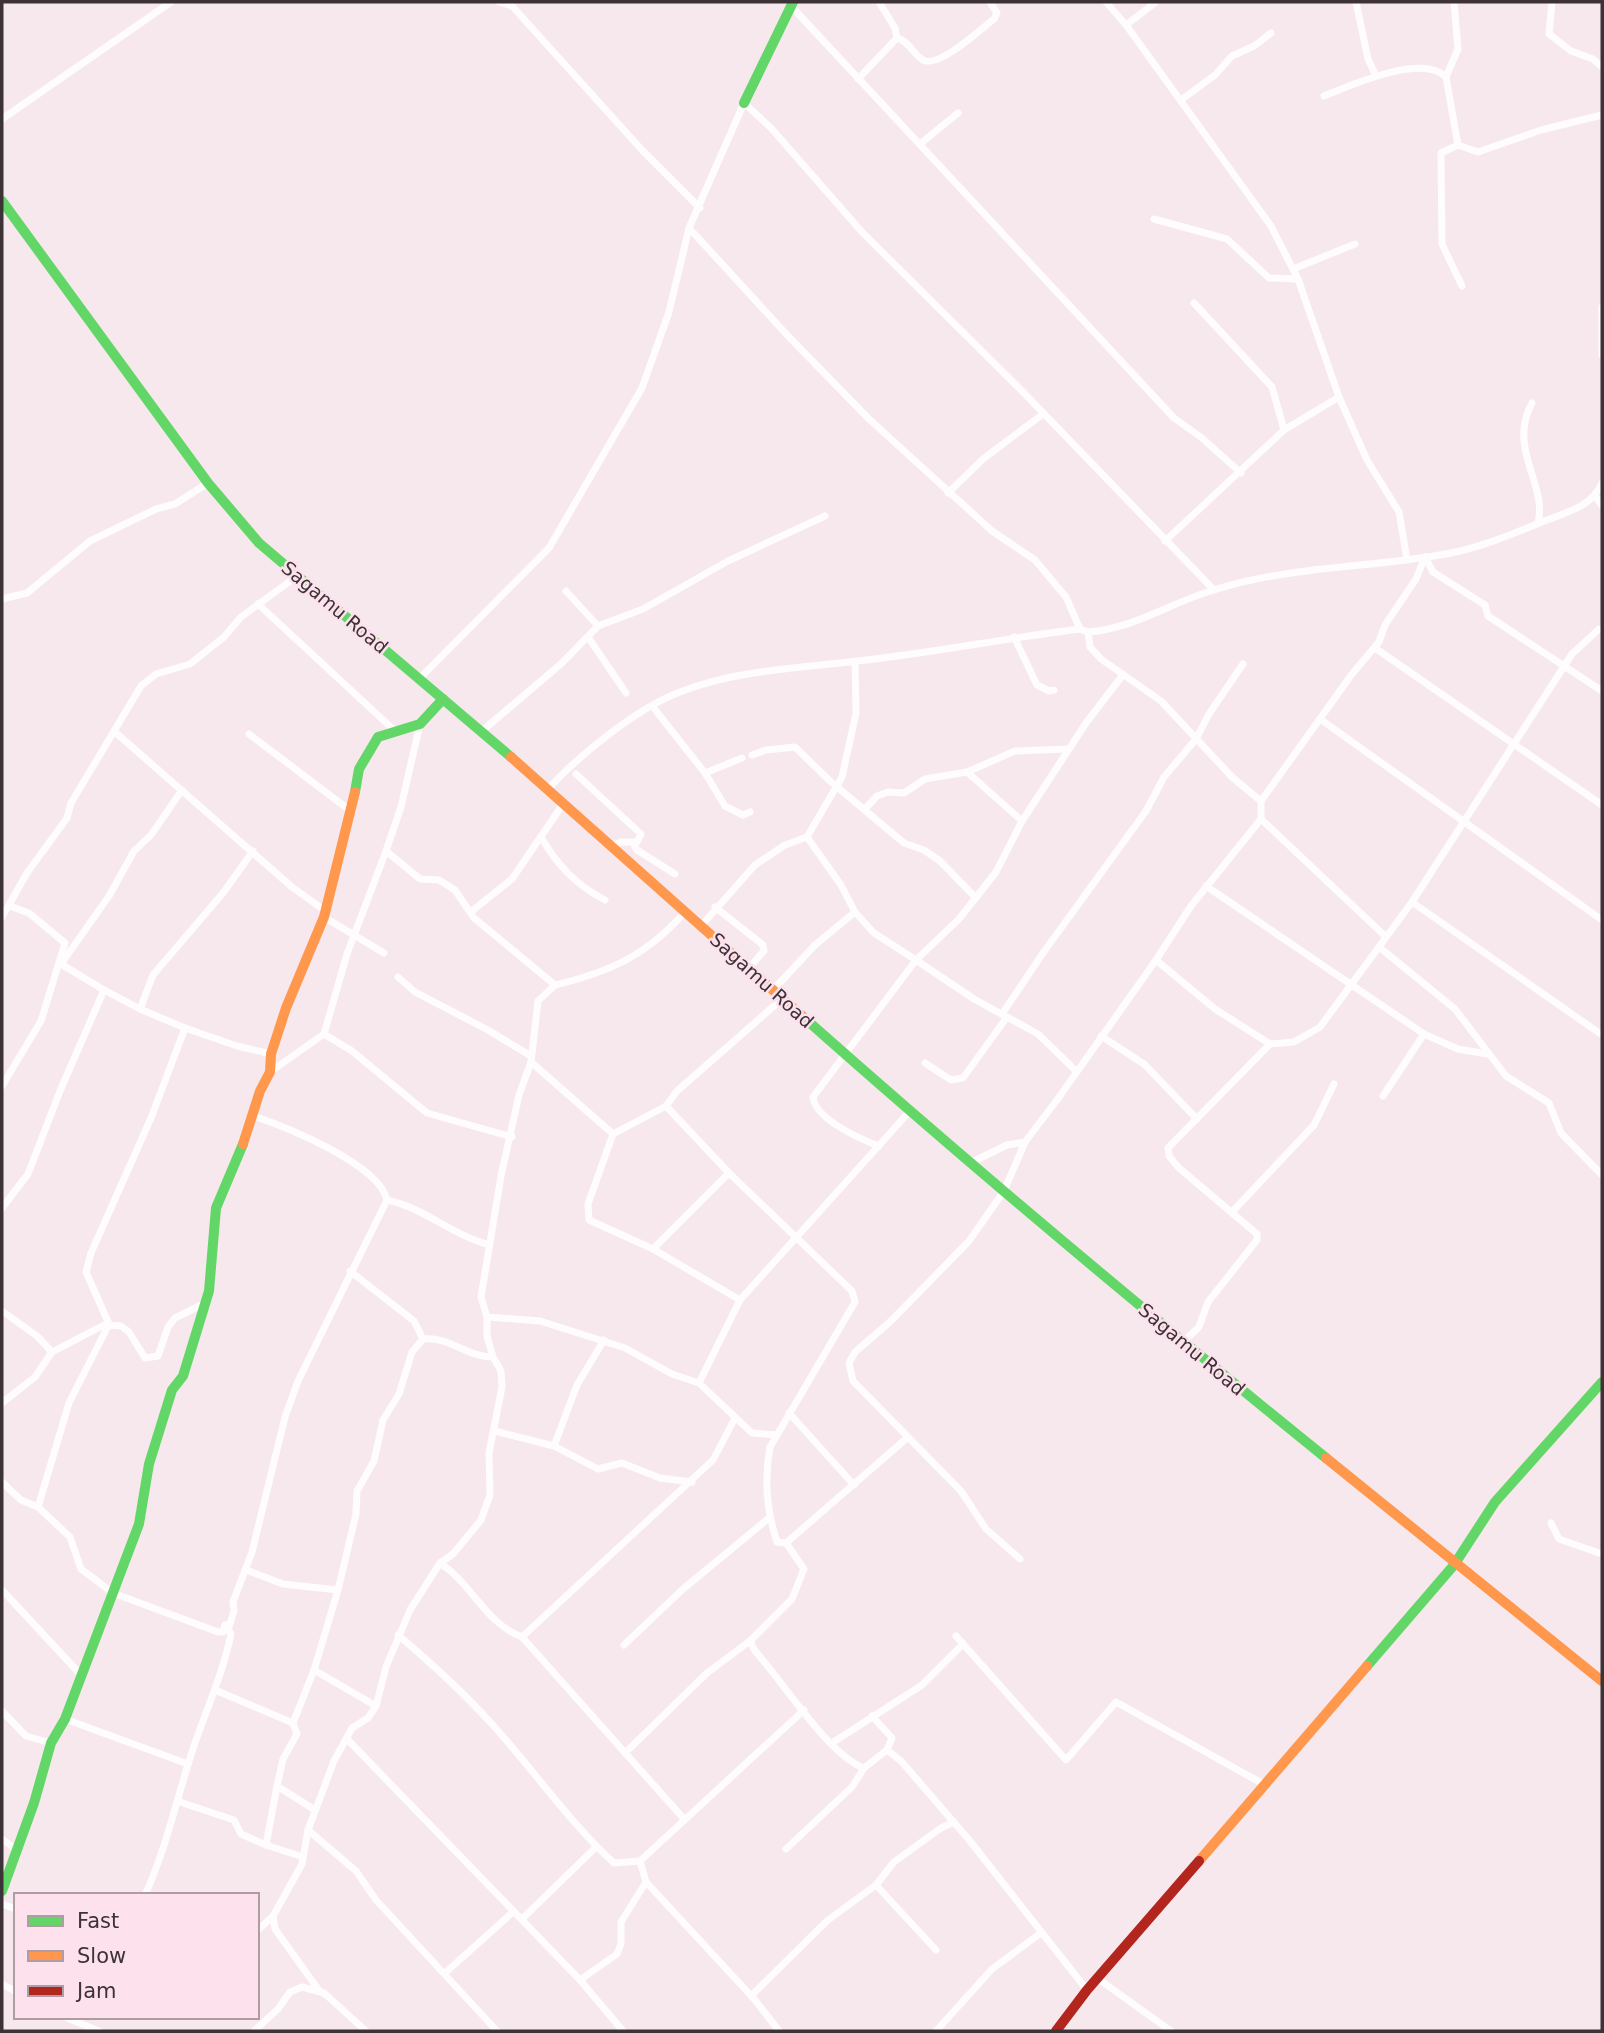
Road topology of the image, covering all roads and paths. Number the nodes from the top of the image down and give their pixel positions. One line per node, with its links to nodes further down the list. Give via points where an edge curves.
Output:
1 (171, 2): 23 (street)
2 (499, 2): 27 (street, via 512,6)
3 (879, 2): 13 (street)
4 (990, 2): 13 (street, via 997,13 994,19 954,52 930,62)
5 (1106, 2): 11 (street)
6 (1156, 2): 11 (street)
7 (1356, 2): 15 (street)
8 (1454, 2): 16 (street, via 1458,49)
9 (1552, 2): 14 (street, via 1549,34)
10 (792, 4): 17 (street); 20 (main road)
11 (1126, 25): 19 (street)
12 (1271, 33): 19 (street, via 1232,56)
13 (897, 38): 17 (street)
14 (1602, 67)
15 (1376, 76): 16 (street, via 1418,68 1439,70); 18 (street)
16 (1446, 77): 25 (street)
17 (858, 79): 24 (street)
18 (1324, 96)
19 (1181, 100): 31 (street, via 1271,226)
20 (744, 103): 27 (street); 39 (street, via 862,232)
21 (958, 113): 24 (street)
22 (1602, 114): 25 (street, via 1478,152)
23 (2, 119)
24 (920, 144): 41 (street, via 1174,418)
25 (1458, 145): 33 (street, via 1441,153 1440,201 1442,244)
26 (2, 201): 42 (main road, Sagamu Road)
27 (700, 208): 29 (street)
28 (1154, 219): 32 (street, via 1227,239 1269,278)
29 (689, 228): 44 (street, via 789,337); 68 (street, via 669,312 642,388 549,548)
30 (1355, 244): 31 (street)
31 (1293, 269): 32 (street)
32 (1298, 279): 37 (street)
33 (1462, 286)
34 (1194, 303): 40 (street, via 1272,387)
35 (1602, 307): 36 (street)
36 (1602, 355)
37 (1339, 397): 40 (street); 51 (street, via 1367,460 1399,512)
38 (1532, 403): 48 (street, via 1523,426 1527,466 1539,500)
39 (1043, 414): 44 (street, via 983,459); 49 (street)
40 (1284, 430): 41 (street)
41 (1241, 473): 49 (street)
42 (208, 482): 52 (main road, Sagamu Road, via 259,543); 55 (street, via 175,503 90,541 27,593)
43 (1602, 483): 45 (street)
44 (948, 493): 58 (street, via 1035,560 1066,597)
45 (1599, 498): 46 (street); 48 (street)
46 (1602, 506)
47 (825, 516): 57 (street, via 728,561 643,609)
48 (1538, 523): 50 (street, via 1485,544)
49 (1165, 541): 53 (street)
50 (1425, 557): 51 (street); 63 (street); 66 (street, via 1433,572 1485,606 1488,616)
51 (1407, 560): 53 (street, via 1285,574)
52 (297, 575): 56 (street); 68 (main road, Sagamu Road)
53 (1214, 590): 60 (street, via 1117,629)
54 (566, 591): 57 (street)
55 (2, 599)
56 (258, 604): 76 (street); 78 (street, via 190,664 146,680)
57 (598, 626): 61 (street)
58 (1080, 629): 60 (street); 62 (street)
59 (1602, 630): 66 (street, via 1581,643)
60 (1088, 632): 67 (street, via 1090,647)
61 (588, 637): 71 (street); 77 (street)
62 (1014, 637): 64 (street); 69 (street, via 1037,685)
63 (1375, 648): 74 (street); 81 (street)
64 (855, 662): 73 (street, via 744,675 679,692); 88 (street, via 856,713 846,769)
65 (1243, 664): 80 (street)
66 (1564, 666): 70 (street); 81 (street)
67 (1122, 676): 80 (street, via 1161,701); 82 (street)
68 (419, 679): 72 (main road, Sagamu Road)
69 (1054, 690)
70 (1602, 691)
71 (626, 693)
72 (443, 699): 75 (main road); 77 (main road, Sagamu Road)
73 (653, 707): 86 (street); 90 (street, via 568,767)
74 (1320, 719): 93 (street); 101 (street)
75 (420, 723): 76 (main road); 107 (street)
76 (395, 731): 98 (main road, via 378,737 369,750 359,769)
77 (482, 731): 90 (main road, Sagamu Road)
78 (115, 732): 89 (street); 113 (street)
79 (248, 734): 98 (street)
80 (1196, 739): 93 (street); 137 (street, via 1164,777 1146,811 1043,953)
81 (1512, 745): 95 (street); 101 (street)
82 (1069, 749): 85 (street, via 1015,751); 100 (street)
83 (752, 755): 88 (street, via 795,747)
84 (742, 758): 86 (street)
85 (967, 772): 96 (street, via 925,779 904,793 877,796); 100 (street)
86 (705, 773): 97 (street, via 725,806 743,815)
87 (576, 774): 104 (street, via 641,834)
88 (837, 784): 91 (street); 92 (street)
89 (182, 790): 106 (street); 128 (street, via 134,851)
90 (547, 790): 94 (main road, Sagamu Road)
91 (848, 795): 92 (street); 96 (street)
92 (829, 798): 102 (street)
93 (1261, 801): 99 (street)
94 (564, 804): 103 (street); 105 (main road, Sagamu Road)
95 (1602, 805)
96 (864, 810): 110 (street, via 904,843 940,861)
97 (750, 811)
98 (352, 812): 118 (main road)
99 (1261, 819): 109 (street); 122 (street)
100 (1022, 821): 110 (street, via 996,872)
101 (1462, 822): 112 (street); 120 (street)
102 (807, 836): 114 (street, via 768,855); 117 (street)
103 (541, 837): 111 (street, via 571,878); 115 (street, via 512,879)
104 (634, 842): 105 (street); 108 (street, via 637,850)
105 (612, 847): 116 (main road, Sagamu Road)
106 (253, 851): 118 (street); 136 (street, via 153,975)
107 (386, 851): 115 (street, via 420,880 439,880 455,890); 123 (street)
108 (675, 874)
109 (1206, 886): 127 (street); 132 (street)
110 (976, 898): 126 (street)
111 (605, 901)
112 (1412, 902): 122 (street); 141 (street)
113 (10, 906): 119 (street); 128 (street, via 29,913 65,943)
114 (715, 907): 121 (street); 129 (street, via 763,944 764,951)
115 (472, 911): 131 (street, via 474,918)
116 (685, 912): 121 (main road, Sagamu Road); 131 (street, via 637,955 599,975)
117 (855, 912): 126 (street, via 874,933); 134 (street)
118 (324, 914): 123 (street); 144 (main road)
119 (2, 917)
120 (1602, 920)
121 (701, 926): 129 (main road, Sagamu Road)
122 (1385, 936): 124 (street)
123 (356, 937): 125 (street); 139 (street)
124 (1379, 947): 132 (street); 145 (street, via 1455,1009)
125 (384, 953)
126 (916, 960): 137 (street); 146 (street)
127 (1156, 961): 142 (street); 143 (street, via 1215,1009)
128 (61, 964): 133 (street); 152 (street, via 41,1021)
129 (748, 968): 134 (main road, Sagamu Road)
130 (398, 977): 147 (street, via 415,992 488,1030)
131 (555, 985): 147 (street, via 538,1001)
132 (1353, 985): 140 (street); 143 (street, via 1313,1033 1294,1042)
133 (104, 990): 136 (street); 167 (street, via 28,1174)
134 (772, 990): 135 (main road, Sagamu Road)
135 (782, 999): 146 (main road, Sagamu Road); 154 (street, via 677,1091)
136 (140, 1009): 138 (street)
137 (1004, 1016): 148 (street, via 963,1078 951,1080); 150 (street, via 1038,1034)
138 (185, 1027): 144 (street); 177 (street, via 86,1272)
139 (324, 1034): 149 (street); 159 (street, via 352,1051 427,1113)
140 (1424, 1034): 145 (street, via 1458,1049); 153 (street)
141 (1602, 1035)
142 (1101, 1036): 150 (street); 157 (street, via 1144,1064)
143 (1270, 1044): 157 (street)
144 (271, 1054): 149 (main road)
145 (1487, 1054): 164 (street, via 1506,1076 1549,1103 1561,1133)
146 (846, 1055): 155 (main road, Sagamu Road); 161 (street, via 812,1100 847,1134)
147 (531, 1059): 158 (street); 159 (street)
148 (925, 1063)
149 (270, 1072): 156 (main road)
150 (1076, 1072): 160 (street)
151 (1334, 1084): 168 (street, via 1307,1134)
152 (2, 1086)
153 (1383, 1096)
154 (666, 1106): 158 (street); 163 (street)
155 (909, 1111): 161 (street); 162 (main road, Sagamu Road)
156 (254, 1116): 166 (street, via 322,1143 373,1180); 174 (main road, via 216,1208)
157 (1197, 1119): 168 (street, via 1168,1148 1169,1156)
158 (613, 1134): 171 (street, via 588,1204 589,1220)
159 (512, 1137): 170 (street)
160 (1025, 1142): 162 (street, via 1007,1145); 165 (street)
161 (878, 1146): 169 (street)
162 (972, 1162): 165 (main road, Sagamu Road)
163 (729, 1173): 169 (street); 171 (street)
164 (1602, 1175)
165 (1004, 1191): 180 (main road, Sagamu Road); 190 (street, via 969,1241 849,1363 853,1381)
166 (387, 1200): 170 (street, via 409,1205 470,1240); 172 (street)
167 (2, 1208)
168 (1232, 1212): 180 (street, via 1257,1234 1257,1240 1208,1302 1199,1327)
169 (797, 1239): 173 (street); 186 (street, via 852,1292 855,1302)
170 (489, 1245): 176 (street, via 481,1297)
171 (653, 1249): 173 (street)
172 (350, 1271): 178 (street, via 414,1321); 203 (street, via 285,1416)
173 (740, 1300): 184 (street)
174 (206, 1302): 177 (street, via 175,1318 162,1350 150,1359 141,1354 129,1332); 206 (main road, via 183,1377 172,1390 149,1464 139,1524)
175 (2, 1311): 181 (street)
176 (487, 1317): 179 (street, via 540,1321); 182 (street)
177 (109, 1324): 181 (street); 195 (street, via 69,1403)
178 (423, 1339): 182 (street, via 435,1338 471,1354); 205 (street, via 412,1352 399,1394 383,1420 374,1461 357,1491)
179 (604, 1340): 184 (street); 191 (street, via 577,1385)
180 (1183, 1342): 202 (main road, Sagamu Road)
181 (52, 1352): 185 (street, via 35,1377)
182 (492, 1357): 188 (street, via 501,1371 502,1387)
183 (1602, 1382): 202 (main road, via 1495,1502)
184 (699, 1383): 187 (street)
185 (2, 1403)
186 (789, 1413): 189 (street); 194 (street)
187 (735, 1418): 189 (street, via 752,1433); 193 (street, via 713,1460)
188 (495, 1430): 191 (street); 201 (street, via 488,1463 489,1495 481,1520)
189 (776, 1435): 196 (street, via 766,1468)
190 (907, 1438): 194 (street); 200 (street, via 961,1490 986,1529)
191 (554, 1446): 193 (street, via 598,1469 622,1463 660,1478)
192 (2, 1482): 195 (street, via 21,1500)
193 (692, 1482): 210 (street)
194 (854, 1485): 198 (street)
195 (38, 1507): 206 (street, via 70,1537 81,1569)
196 (769, 1518): 198 (street, via 777,1542); 213 (street)
197 (1551, 1523): 199 (street, via 1559,1539)
198 (786, 1543): 211 (street, via 804,1569 798,1588)
199 (1602, 1554)
200 (1020, 1559)
201 (440, 1563): 208 (street); 210 (street, via 504,1630)
202 (1454, 1565): 216 (main road, Sagamu Road); 231 (main road)
203 (246, 1570): 205 (street, via 283,1584); 207 (street, via 233,1602 232,1623 229,1628)
204 (2, 1590): 215 (street)
205 (338, 1590): 214 (street)
206 (113, 1593): 207 (street, via 218,1632 223,1632); 215 (main road)
207 (225, 1625): 217 (street, via 231,1634)
208 (398, 1635): 218 (street); 240 (street, via 442,1671 492,1724)
209 (956, 1636): 212 (street)
210 (522, 1637): 228 (street)
211 (750, 1641): 219 (street); 228 (street, via 707,1673)
212 (963, 1644): 221 (street, via 922,1685); 231 (street, via 1066,1760 1116,1702)
213 (624, 1645)
214 (313, 1670): 218 (street); 223 (street)
215 (81, 1675): 222 (main road)
216 (1602, 1681)
217 (215, 1690): 223 (street); 229 (street)
218 (376, 1706): 224 (street, via 352,1728)
219 (804, 1710): 226 (street); 235 (street)
220 (2, 1711): 225 (street, via 26,1736)
221 (872, 1716): 226 (street); 227 (street, via 892,1738)
222 (65, 1719): 225 (main road); 229 (street)
223 (293, 1723): 232 (street, via 297,1734 283,1759)
224 (348, 1740): 234 (street); 249 (street)
225 (51, 1743): 242 (main road)
226 (831, 1743): 230 (street)
227 (887, 1750): 230 (street); 236 (street)
228 (625, 1753): 235 (street)
229 (188, 1764): 233 (street)
230 (863, 1768): 241 (street, via 852,1787)
231 (1265, 1785): 256 (main road)
232 (277, 1786): 234 (street); 239 (street)
233 (177, 1801): 239 (street, via 234,1820 241,1834); 248 (street)
234 (314, 1810): 237 (street)
235 (684, 1819): 244 (street)
236 (954, 1822): 246 (street, via 906,1852); 253 (street)
237 (308, 1830): 243 (street); 255 (street, via 356,1871 376,1900)
238 (2, 1839): 242 (street)
239 (266, 1845): 243 (street)
240 (596, 1847): 244 (street, via 614,1863); 251 (street)
241 (786, 1849)
242 (17, 1850): 247 (main road)
243 (303, 1857): 250 (street)
244 (640, 1861): 245 (street)
245 (646, 1882): 257 (street, via 621,1922 617,1954); 260 (street)
246 (876, 1885): 254 (street); 260 (street, via 828,1920)
247 (2, 1891)
248 (146, 1893)
249 (513, 1912): 251 (street); 255 (street)
250 (273, 1916): 252 (street); 258 (street, via 275,1929)
251 (522, 1919): 257 (street)
252 (259, 1929)
253 (1041, 1933): 259 (street); 268 (street, via 992,1969)
254 (936, 1950)
255 (445, 1973): 265 (street)
256 (1097, 1978): 259 (main road); 270 (street)
257 (580, 1980): 266 (street)
258 (318, 1989): 263 (street, via 302,1987 290,1992); 264 (street)
259 (1087, 1990): 269 (main road)
260 (751, 1996): 267 (street)
261 (70, 2019): 262 (street)
262 (99, 2031)
263 (254, 2031)
264 (366, 2031)
265 (497, 2031)
266 (623, 2031)
267 (779, 2031)
268 (936, 2031)
269 (1056, 2031)
270 (1171, 2031)

